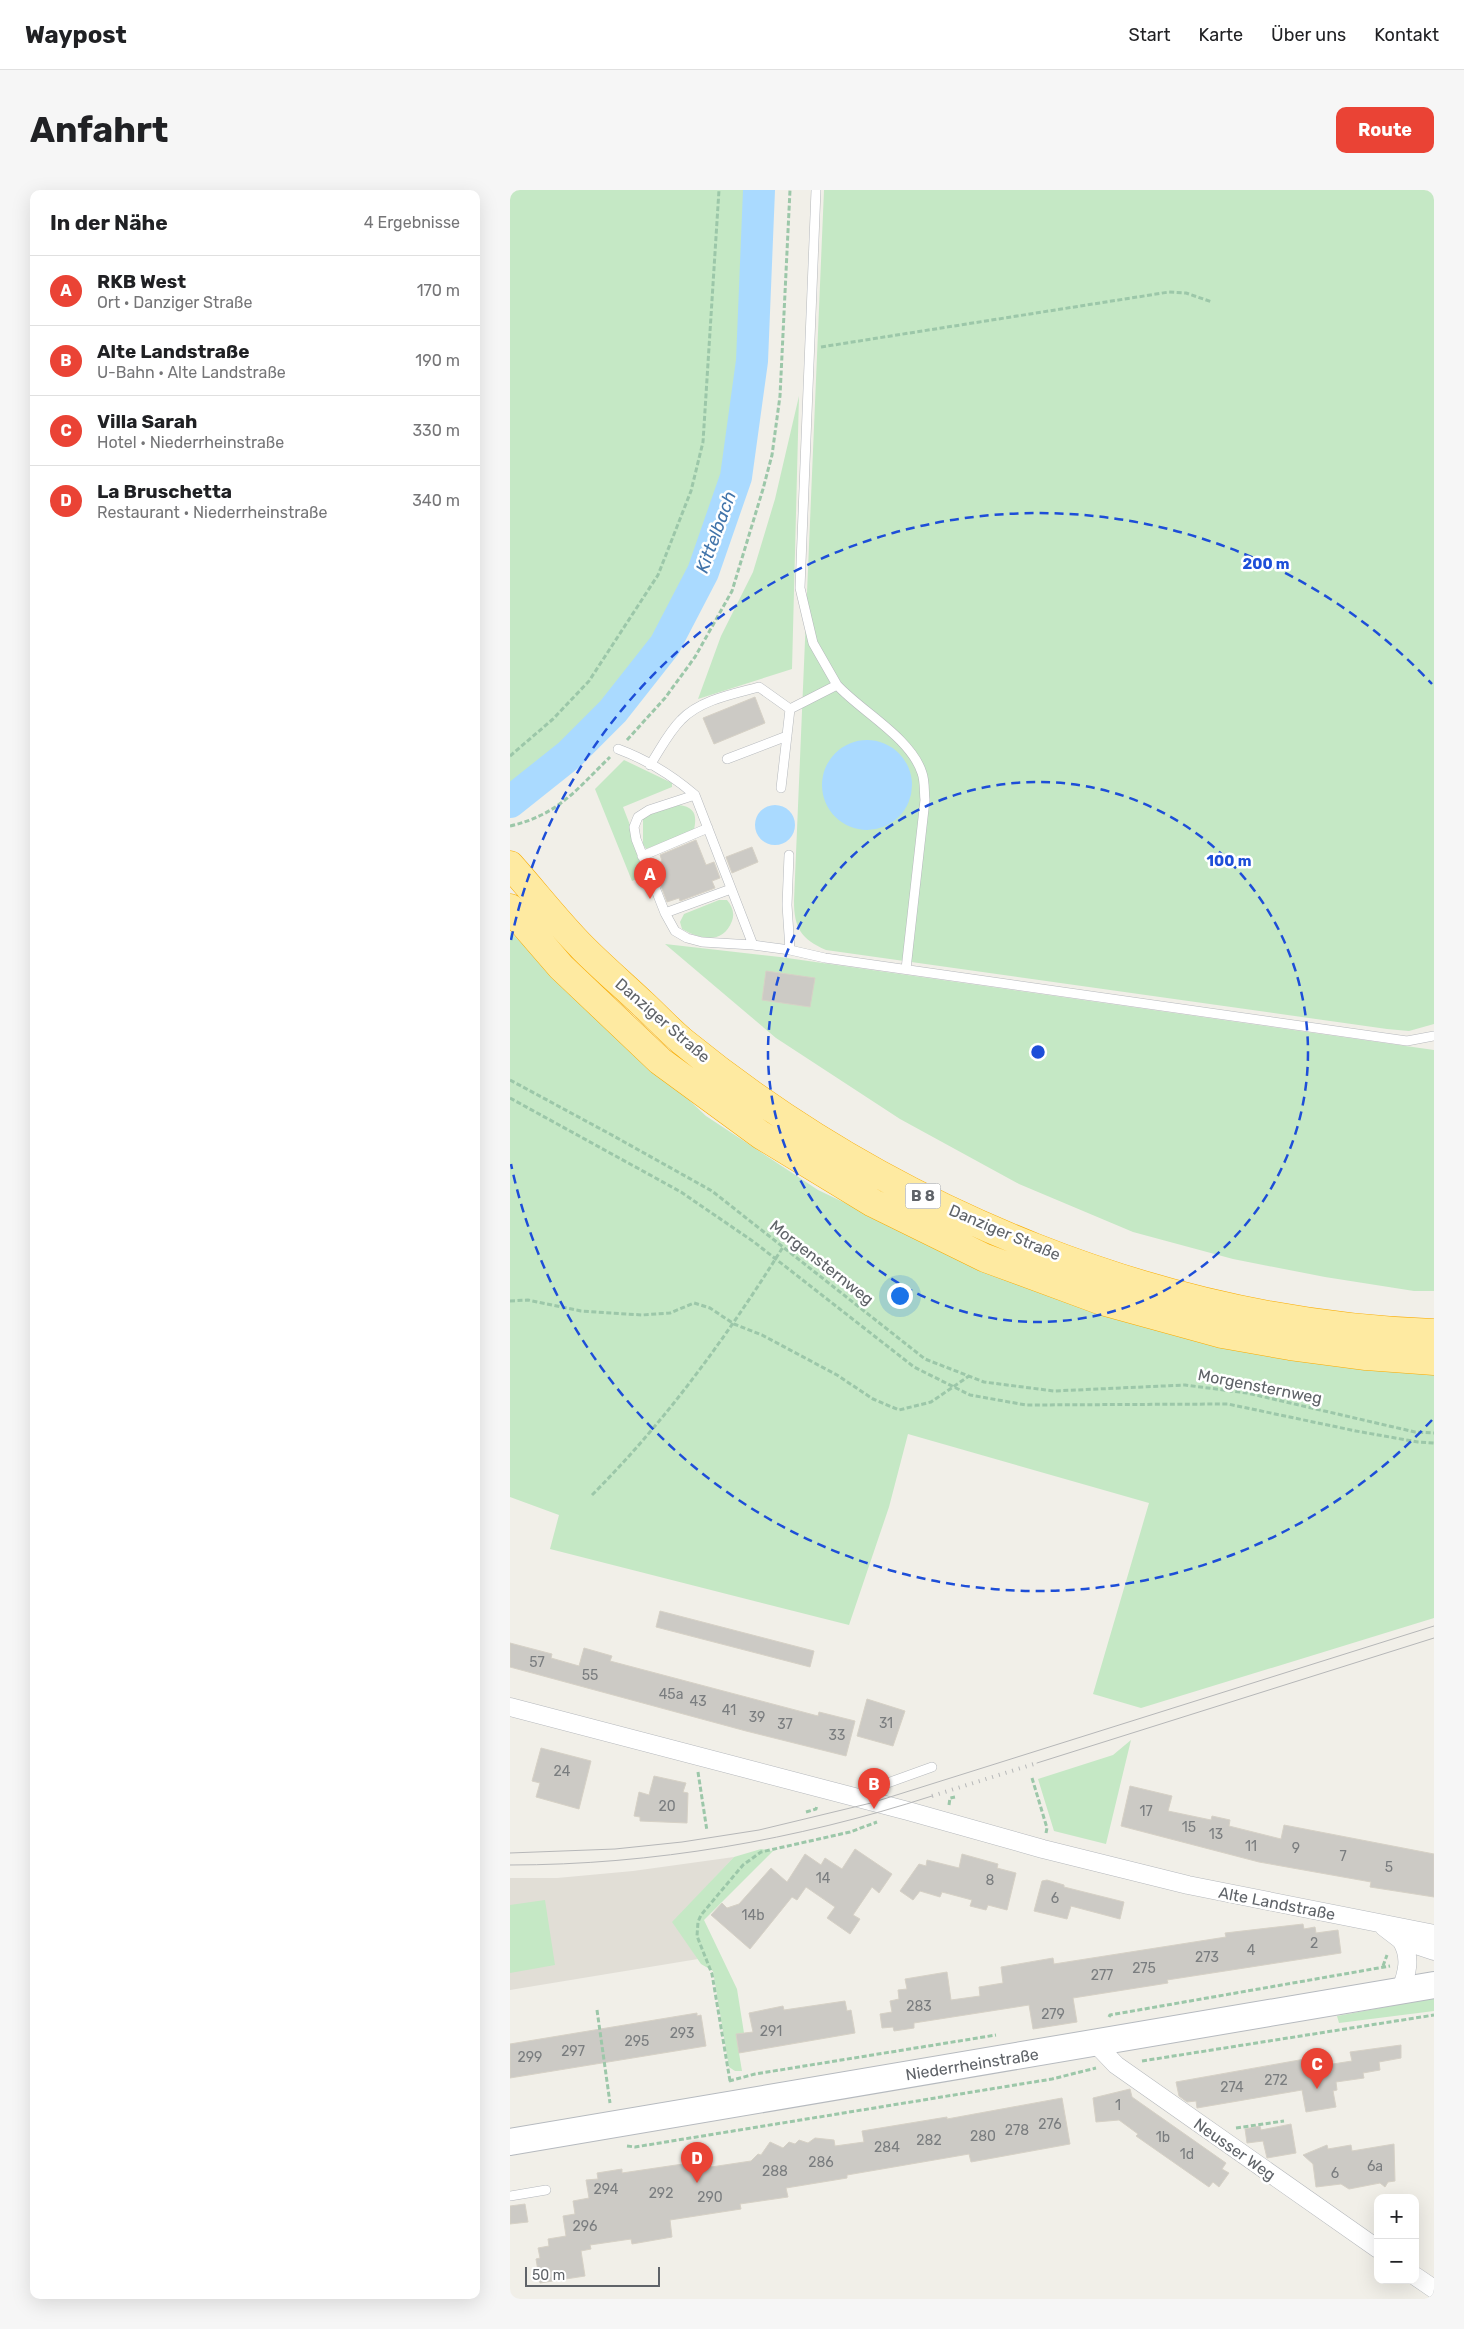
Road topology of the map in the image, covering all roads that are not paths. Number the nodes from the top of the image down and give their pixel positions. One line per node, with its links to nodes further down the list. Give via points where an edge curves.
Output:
1 (816, 190): 2 (lane, via 800,588 813,643)
2 (837, 685): 3 (lane); 19 (lane, via 912,753 922,774 925,800)
3 (790, 709): 4 (lane); 7 (lane, via 759,688 727,695 681,719)
4 (787, 736): 6 (lane); 8 (lane)
5 (618, 749): 7 (lane)
6 (727, 759)
7 (650, 765): 9 (lane)
8 (781, 788)
9 (695, 795): 10 (lane); 11 (lane, via 638,816 634,827)
10 (708, 828): 11 (lane); 14 (lane)
11 (642, 856): 16 (lane)
12 (789, 856): 18 (lane, via 787,905)
13 (510, 865): 21 (highway, Danziger Straße / B 8, via 583,948 682,1040 777,1112 886,1178 998,1233 1112,1276 1230,1308 1294,1320)
14 (731, 889): 16 (lane); 17 (lane)
15 (510, 908): 22 (highway, Danziger Straße / B 8, via 561,967 660,1060 761,1135 873,1203 986,1258 1111,1304 1232,1336 1366,1356)
16 (665, 914): 17 (lane, via 675,931 687,938)
17 (753, 945): 18 (lane)
18 (790, 950): 19 (lane)
19 (906, 969): 20 (lane, via 1407,1041)
20 (1434, 1036)
21 (1434, 1333)
22 (1434, 1361)
23 (510, 1707): 25 (street, Alte Landstraße)
24 (932, 1767): 25 (lane)
25 (850, 1797): 26 (street, Alte Landstraße, via 1188,1885)
26 (1377, 1923): 27 (street, Alte Landstraße); 28 (street, Alte Landstraße)
27 (1434, 1934)
28 (1401, 1940): 29 (street, Alte Landstraße); 31 (street, via 1408,1950 1408,1966)
29 (1434, 1951)
30 (1434, 1985): 31 (main road, Niederrheinstraße)
31 (1400, 1992): 32 (main road, Niederrheinstraße)
32 (1096, 2044): 33 (main road, Niederrheinstraße, via 733,2103 616,2134); 36 (street, Neusser Weg, via 1116,2065)
33 (510, 2142)
34 (546, 2190): 35 (lane)
35 (510, 2196)
36 (1374, 2246)
37 (1419, 2279): 38 (street)
38 (1434, 2289)

